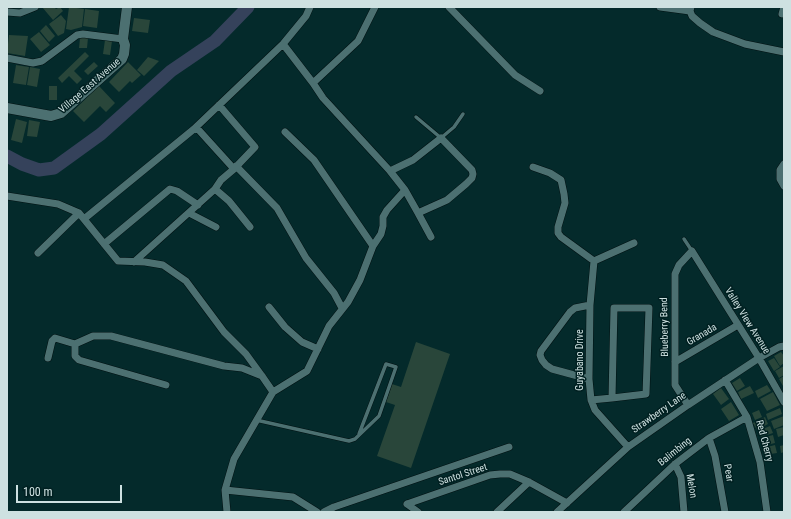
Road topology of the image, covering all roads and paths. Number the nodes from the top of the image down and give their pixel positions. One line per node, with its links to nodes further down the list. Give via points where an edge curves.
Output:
1 (35, 7): 8 (street, via 26,11)
2 (127, 7): 9 (street, Village East Avenue)
3 (310, 7): 10 (street, via 306,16)
4 (375, 7): 13 (street, via 358,41)
5 (449, 7): 14 (street, via 515,75)
6 (660, 7): 7 (street)
7 (690, 9): 11 (street, via 692,16 713,32 745,44)
8 (11, 11)
9 (123, 39): 12 (street, via 83,34 77,35 42,61); 16 (street, Village East Avenue, via 125,45 122,59 61,113 51,116)
10 (282, 44): 13 (street); 15 (street)
11 (784, 52)
12 (7, 58)
13 (313, 83): 25 (street, via 322,98)
14 (540, 91)
15 (219, 105): 19 (street); 23 (street, via 255,147)
16 (7, 108)
17 (463, 114): 21 (lane, via 454,127)
18 (416, 118): 21 (lane)
19 (196, 127): 23 (street); 33 (street)
20 (285, 132): 40 (street, via 314,160)
21 (441, 138): 25 (street, via 413,160); 32 (street, via 472,170 473,176 447,200)
22 (784, 164): 26 (street, via 780,170 780,179)
23 (235, 167): 27 (street); 47 (street, via 277,208 306,258 334,293)
24 (532, 167): 43 (street, via 561,180 565,203 558,233)
25 (390, 171): 28 (street)
26 (784, 186)
27 (215, 189): 30 (street); 35 (street, via 229,201)
28 (405, 190): 32 (street); 40 (street, via 383,217 381,234)
29 (7, 196): 33 (street, via 58,204)
30 (198, 205): 31 (street); 39 (street, via 170,189)
31 (189, 213): 34 (street); 44 (street)
32 (418, 213): 36 (street)
33 (82, 216): 39 (street); 42 (street)
34 (216, 227)
35 (250, 227)
36 (431, 237)
37 (684, 239): 41 (lane)
38 (634, 243): 43 (street)
39 (104, 244): 44 (street, via 118,261)
40 (374, 246): 47 (street, via 360,280)
41 (692, 252): 48 (street, Valley View Avenue); 54 (street, Blueberry Bend, via 675,274)
42 (38, 253)
43 (594, 261): 45 (street, Guyabano Drive)
44 (134, 262): 55 (street, via 163,266 186,281 224,332 246,354)
45 (590, 305): 56 (street, Guyabano Drive); 56 (street, via 575,308 570,312 540,354 546,366)
46 (269, 307): 51 (street, via 285,327 302,342)
47 (342, 308): 51 (street, via 329,326)
48 (738, 325): 53 (street, Valley View Avenue); 54 (street, Granada)
49 (75, 344): 52 (street, via 55,338); 55 (street, via 93,336 111,336 224,366 242,368); 58 (street, via 75,356 78,360)
50 (784, 346): 53 (street, Strawberry Lane)
51 (318, 349): 59 (street, via 307,371)
52 (48, 358)
53 (759, 358): 57 (street, Strawberry Lane); 62 (street, Valley View Avenue)
54 (676, 362): 63 (street, Blueberry Bend, via 675,385)
55 (262, 376): 59 (street)
56 (589, 379): 61 (street, Guyabano Drive)
57 (725, 380): 63 (street, Strawberry Lane); 64 (street, Red Cherry)
58 (166, 385)
59 (273, 392): 65 (street)
60 (612, 398): 60 (street, via 646,394 649,308 614,308); 61 (street)
61 (590, 400): 69 (street, Guyabano Drive, via 594,410)
62 (784, 402)
63 (688, 405): 69 (street, Strawberry Lane)
64 (747, 417): 67 (street, Balimbing); 83 (street, Red Cherry, via 760,462)
65 (256, 420): 66 (lane, via 350,441); 72 (street, via 234,459)
66 (359, 434): 66 (lane, via 386,364 396,367 379,416)
67 (709, 438): 70 (street, Balimbing); 82 (street, Pear, via 715,456)
68 (509, 447): 76 (street)
69 (628, 447): 73 (street, Strawberry Lane)
70 (675, 464): 80 (street, Balimbing); 81 (street, Melon, via 681,477)
71 (529, 482): 73 (street, Santol Street); 77 (street, Santol Street, via 510,474 490,475 407,504); 78 (street)
72 (225, 490): 74 (street); 75 (street, via 293,497)
73 (567, 503): 79 (street, Strawberry Lane)
74 (227, 512)
75 (317, 512)
76 (324, 512)
77 (418, 512)
78 (497, 512)
79 (557, 512)
80 (624, 512)
81 (684, 512)
82 (725, 512)
83 (767, 512)

